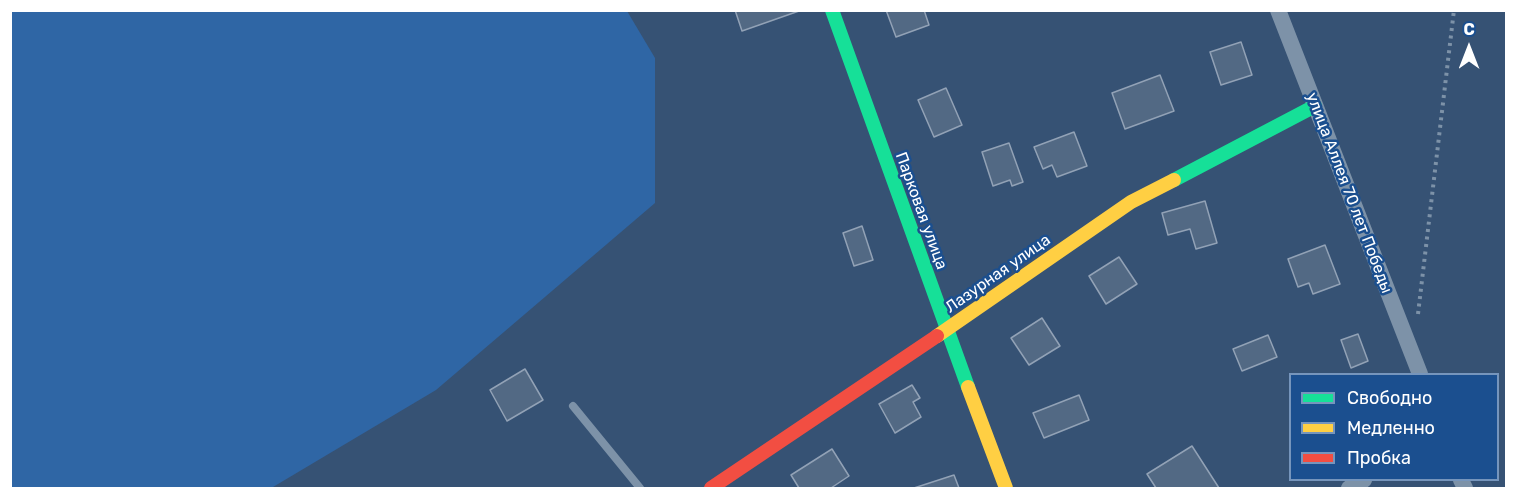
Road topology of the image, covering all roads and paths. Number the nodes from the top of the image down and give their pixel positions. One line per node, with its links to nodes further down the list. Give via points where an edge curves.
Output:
1 (1278, 10): 4 (street, улица Аллея 70 лет Победы)
2 (1454, 10): 5 (path)
3 (834, 11): 6 (street, Парковая улица)
4 (1316, 106): 6 (street, Лазурная улица, via 1131,202); 7 (street, улица Аллея 70 лет Победы)
5 (1417, 322)
6 (946, 330): 11 (street, Лазурная улица); 12 (street, Парковая улица)
7 (1419, 373)
8 (573, 406): 10 (lane)
9 (1362, 481): 13 (street)
10 (640, 489)
11 (711, 489)
12 (1006, 489)
13 (1349, 489)

